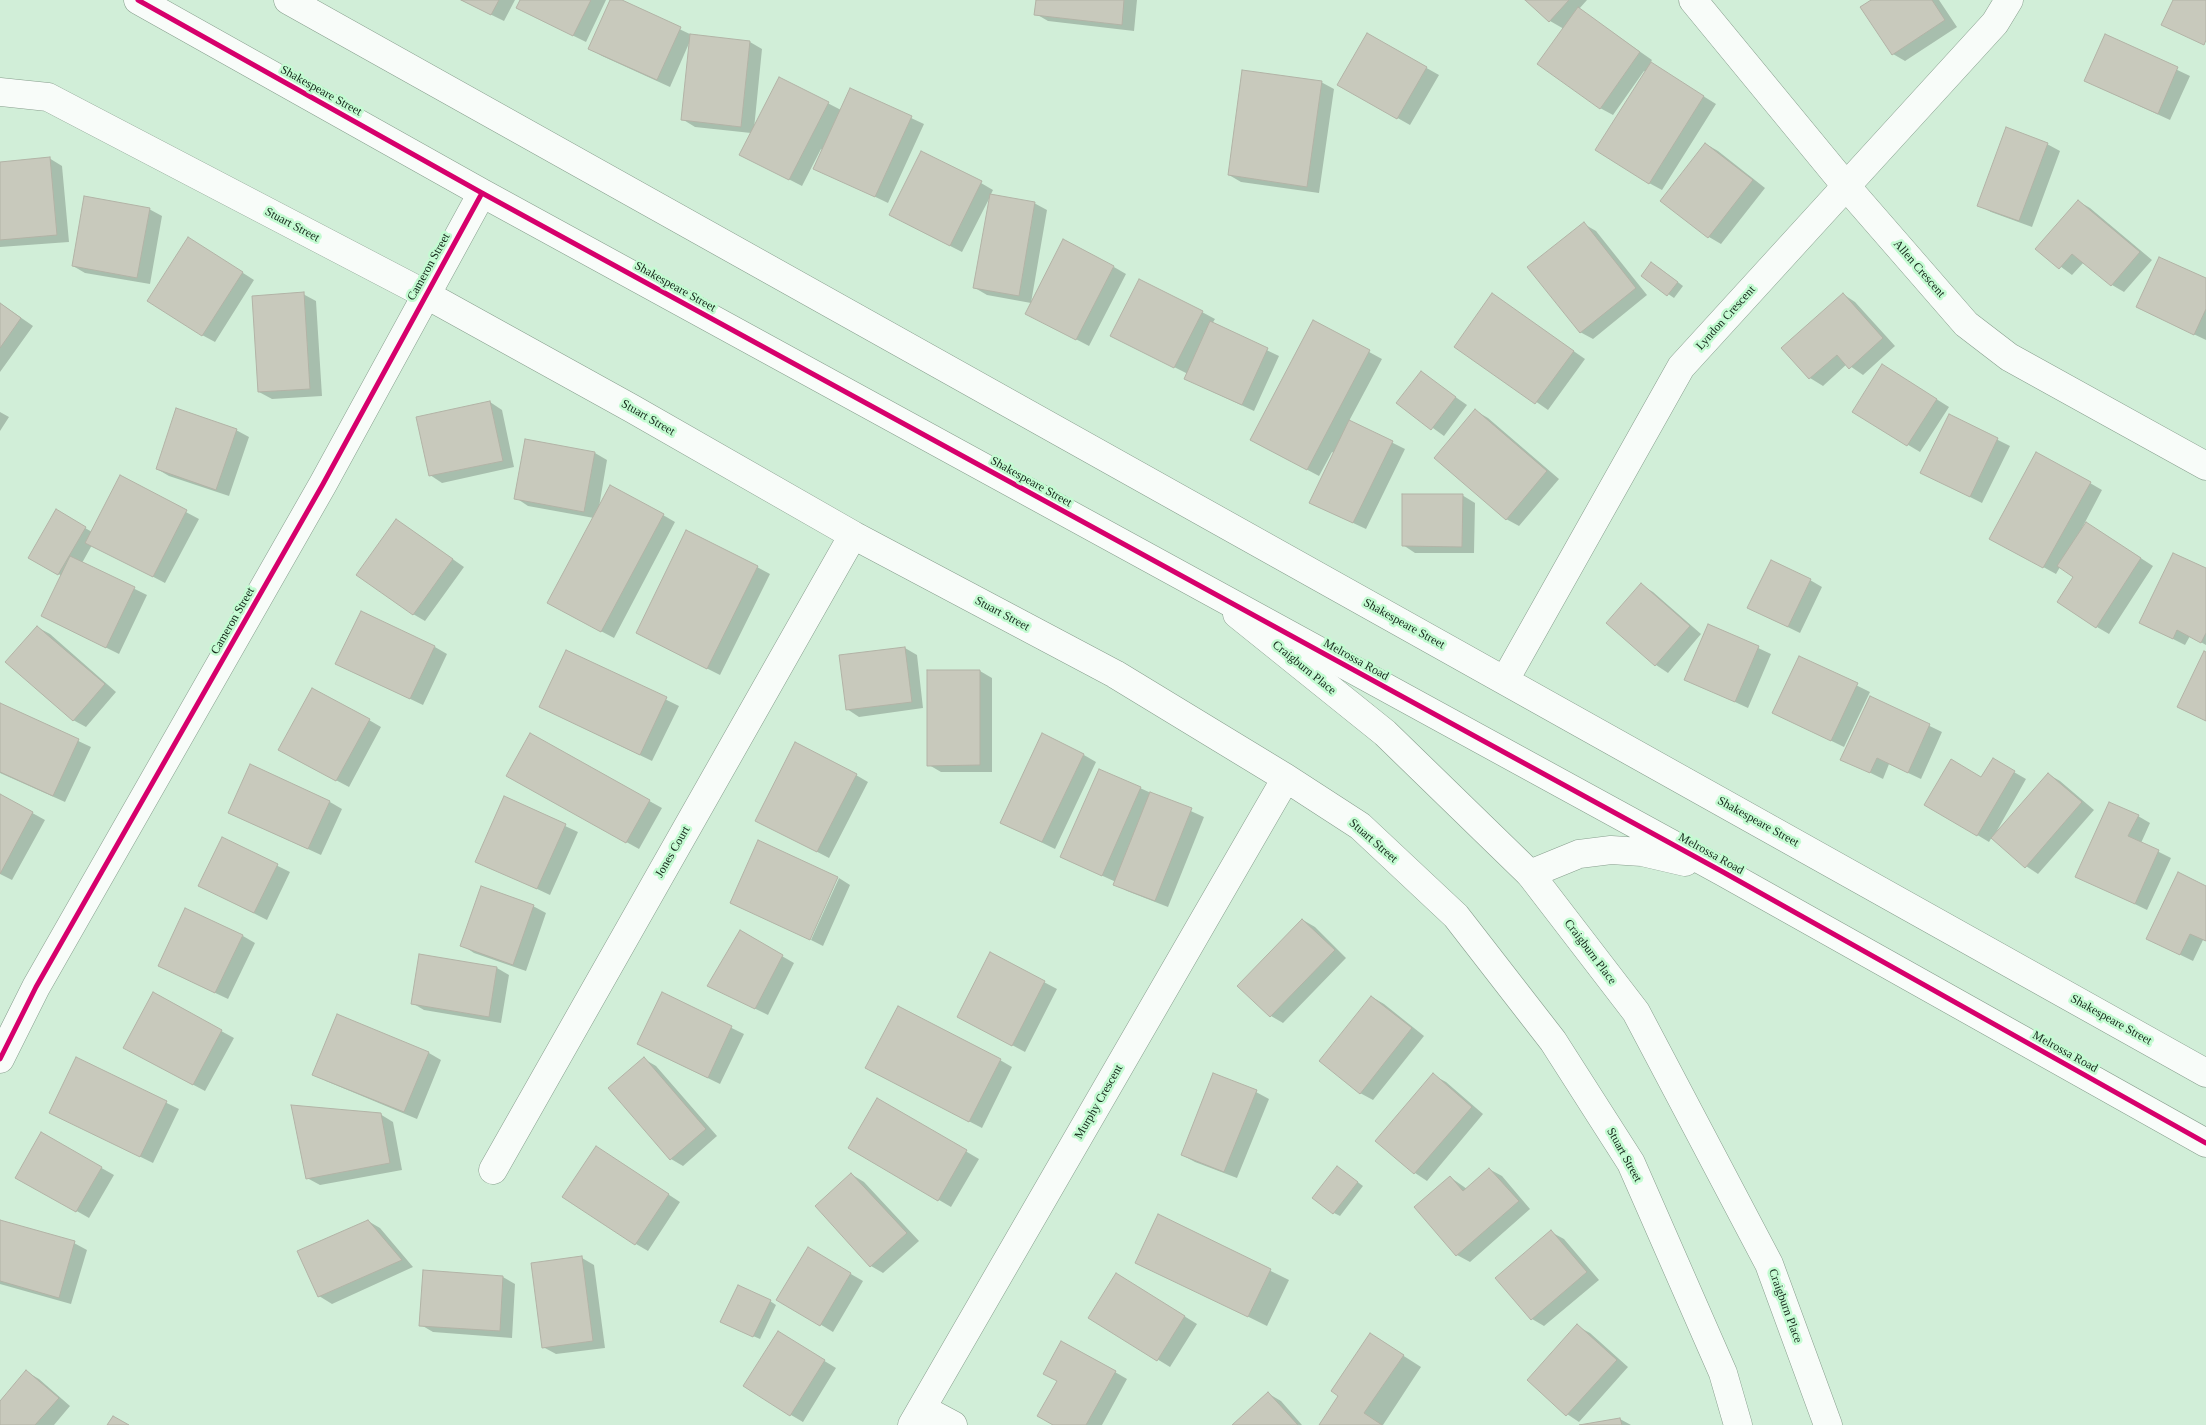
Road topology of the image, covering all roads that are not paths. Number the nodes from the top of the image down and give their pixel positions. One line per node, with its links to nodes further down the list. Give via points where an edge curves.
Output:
1 (138, 0): 7 (street, Shakespeare Street)
2 (288, 0): 12 (street, Shakespeare Street)
3 (1694, 0): 6 (street, Allen Crescent)
4 (2009, 0): 6 (street, Lyndon Crescent, via 1995,23)
5 (0, 92): 8 (street, Stuart Street, via 48,97)
6 (1846, 186): 9 (street, Allen Crescent, via 1966,324 2009,357); 12 (street, Lyndon Crescent, via 1681,367)
7 (482, 193): 8 (street, Cameron Street); 11 (street, Shakespeare Street)
8 (425, 294): 10 (street, Stuart Street); 16 (street, Cameron Street, via 318,493 36,987)
9 (2206, 466)
10 (853, 535): 13 (street, Stuart Street, via 1115,674); 19 (street, Jones Court)
11 (1205, 588): 14 (street, Melrossa Road); 15 (street, Craigburn Place, via 1386,733)
12 (1505, 680): 17 (street, Shakespeare Street)
13 (1286, 778): 20 (street, Murphy Crescent); 22 (street, Stuart Street, via 1360,826 1456,916 1553,1041 1631,1164 1723,1373)
14 (1723, 872): 15 (street, via 1642,852 1611,850 1580,854); 18 (street, Melrossa Road)
15 (1530, 874): 23 (street, Craigburn Place, via 1636,1012 1769,1264)
16 (0, 1059)
17 (2206, 1073)
18 (2206, 1142)
19 (493, 1170)
20 (918, 1417): 21 (street)
21 (953, 1425)
22 (1738, 1425)
23 (1828, 1425)

